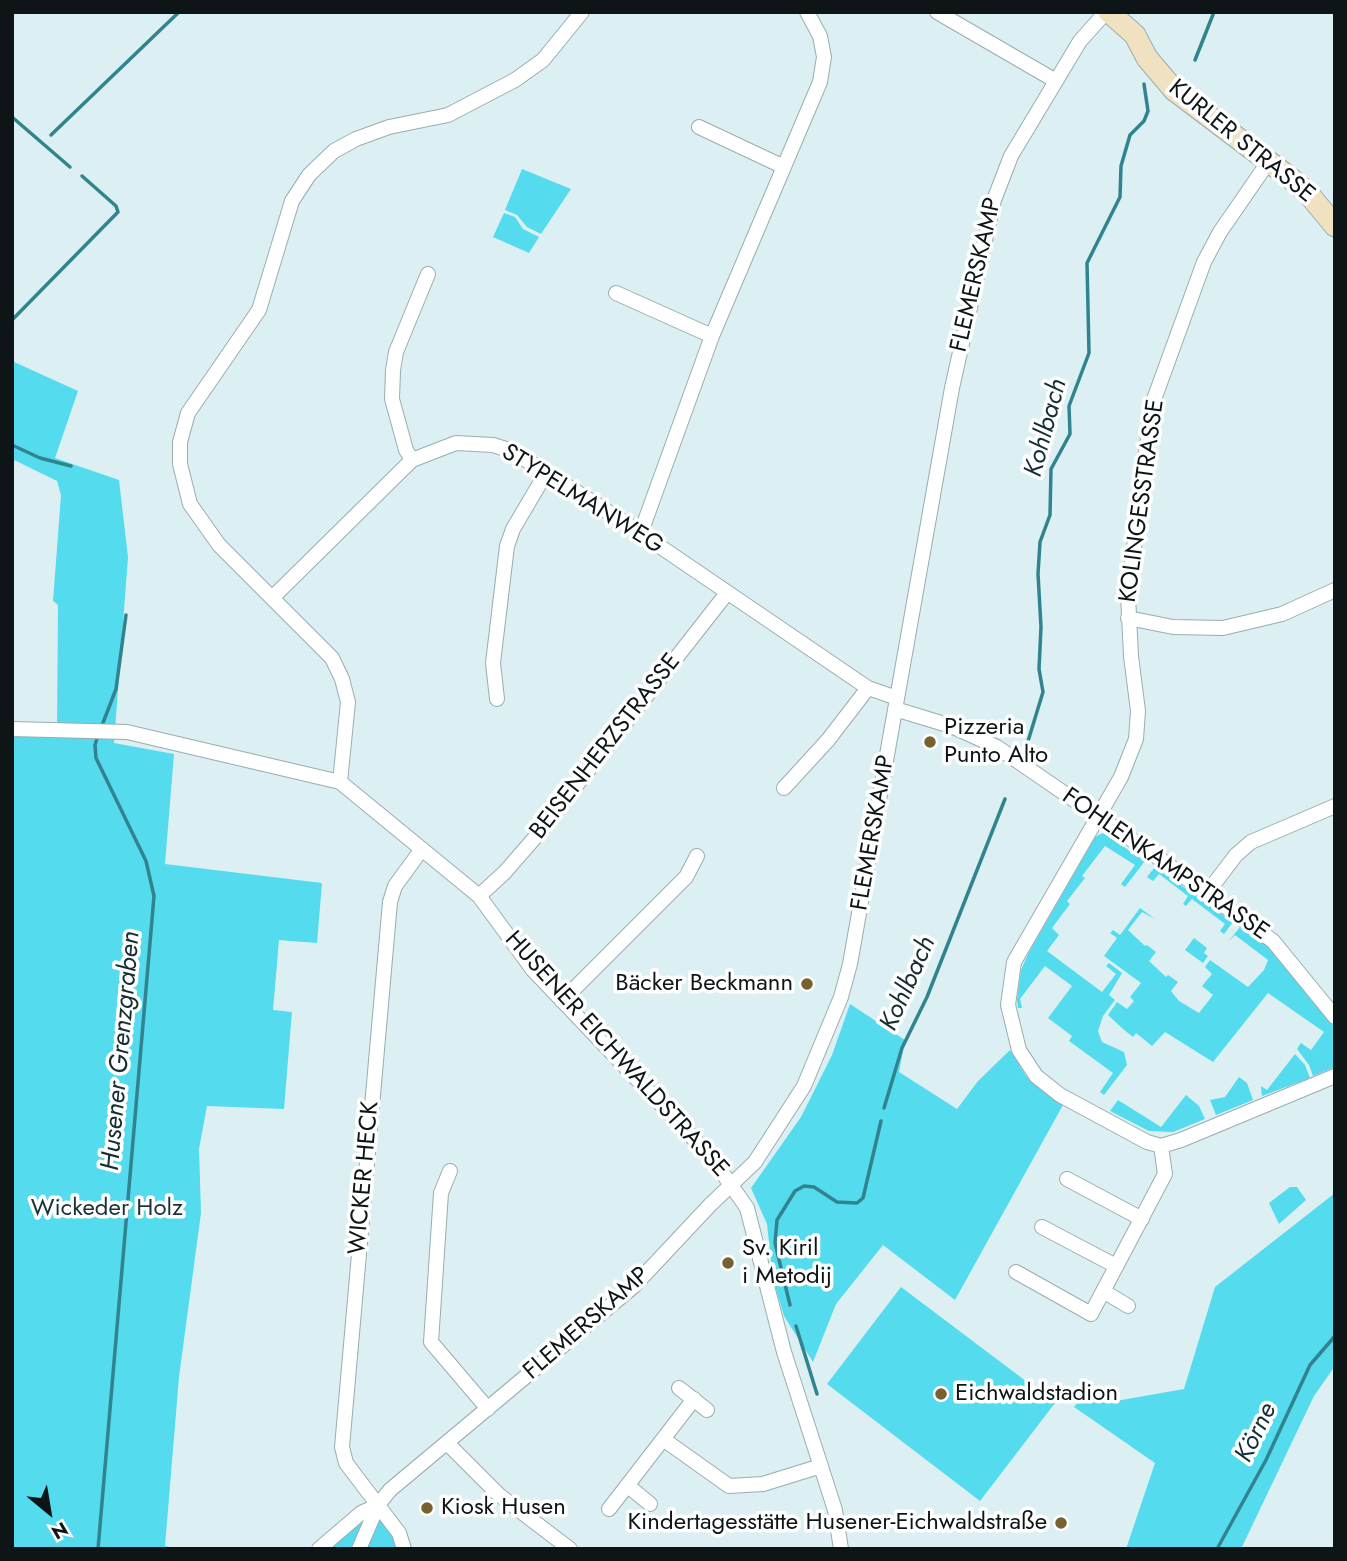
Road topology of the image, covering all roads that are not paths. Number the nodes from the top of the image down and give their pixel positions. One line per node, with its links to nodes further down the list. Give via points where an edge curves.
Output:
1 (582, 12): 18 (street, via 543,60 515,80 448,115 356,139 334,151 309,175 292,201 259,310 201,391 188,413 180,442 183,486 190,504 219,545)
2 (937, 12): 5 (street)
3 (808, 13): 8 (street, via 824,57 820,82)
4 (1113, 17): 5 (street, FLEMERSKAMP, via 1080,41); 7 (main road, KURLER STRASSE, via 1143,44 1161,77 1191,106)
5 (1056, 81): 22 (street, FLEMERSKAMP, via 1011,156 994,200 951,388)
6 (699, 127): 8 (street)
7 (1269, 161): 9 (main road, KURLER STRASSE, via 1307,192); 19 (street, KOLINGESSTRASSE, via 1204,262 1152,405)
8 (784, 167): 12 (street)
9 (1335, 226)
10 (428, 274): 13 (street, via 393,370 392,399)
11 (616, 293): 12 (street)
12 (712, 336): 15 (street)
13 (412, 460): 14 (street, STYPELMANWEG, via 438,448 474,443 512,451); 18 (street, STYPELMANWEG)
14 (546, 472): 15 (street, STYPELMANWEG); 21 (street, via 507,546 493,663)
15 (640, 535): 17 (street, STYPELMANWEG)
16 (1335, 590): 19 (street, via 1282,614 1223,628 1173,627)
17 (727, 593): 20 (street, STYPELMANWEG); 31 (street, BEISENHERZSTRASSE, via 539,832)
18 (273, 597): 24 (street, via 332,658 342,679 348,702)
19 (1128, 618): 27 (street, KOLINGESSTRASSE, via 1138,711 1136,739 1121,777)
20 (868, 688): 22 (street, STYPELMANWEG); 25 (street)
21 (497, 699)
22 (896, 704): 27 (street, FOHLENKAMPSTRASSE, via 982,738); 38 (street, FLEMERSKAMP, via 841,997 790,1112 755,1162)
23 (12, 729): 24 (street, HUSENER EICHWALDSTRASSE, via 127,732)
24 (340, 782): 28 (street, HUSENER EICHWALDSTRASSE)
25 (784, 788)
26 (1335, 806): 30 (street, via 1251,842)
27 (1097, 815): 30 (street, FOHLENKAMPSTRASSE); 35 (street, KOLINGESSTRASSE, via 1014,962 1008,1005 1013,1033 1026,1063 1060,1095)
28 (422, 849): 31 (street, HUSENER EICHWALDSTRASSE); 53 (street, WICKER HECK, via 395,886 390,902 342,1447 346,1463)
29 (697, 856): 32 (street, via 686,877)
30 (1207, 893): 33 (street, FOHLENKAMPSTRASSE, via 1273,941)
31 (479, 896): 32 (street, HUSENER EICHWALDSTRASSE, via 533,970)
32 (562, 1001): 38 (street, HUSENER EICHWALDSTRASSE, via 632,1070)
33 (1335, 1017)
34 (1335, 1076): 35 (street)
35 (1161, 1146): 39 (street, via 1165,1174)
36 (450, 1171): 47 (street, via 441,1193 431,1342)
37 (1067, 1179): 39 (street)
38 (733, 1184): 47 (street, FLEMERSKAMP, via 634,1286); 51 (street, HUSENER EICHWALDSTRASSE, via 752,1223 767,1292)
39 (1142, 1219): 41 (street)
40 (1042, 1227): 41 (street)
41 (1116, 1266): 43 (street)
42 (1016, 1272): 43 (street, via 1091,1314)
43 (1103, 1291): 44 (street)
44 (1128, 1306)
45 (679, 1388): 46 (street)
46 (694, 1399): 48 (street); 49 (street)
47 (488, 1409): 50 (street, FLEMERSKAMP)
48 (707, 1410)
49 (663, 1439): 51 (street, via 729,1486 763,1483); 52 (street)
50 (447, 1443): 53 (street, FLEMERSKAMP); 59 (street, via 499,1495)
51 (821, 1466): 60 (street, HUSENER EICHWALDSTRASSE)
52 (628, 1486): 54 (street); 55 (street)
53 (378, 1504): 56 (street, FLEMERSKAMP); 57 (street, FLEMERSKAMP); 58 (street, via 399,1533)
54 (650, 1504)
55 (609, 1509)
56 (318, 1549)
57 (359, 1549)
58 (404, 1549)
59 (570, 1549)
60 (841, 1549)

